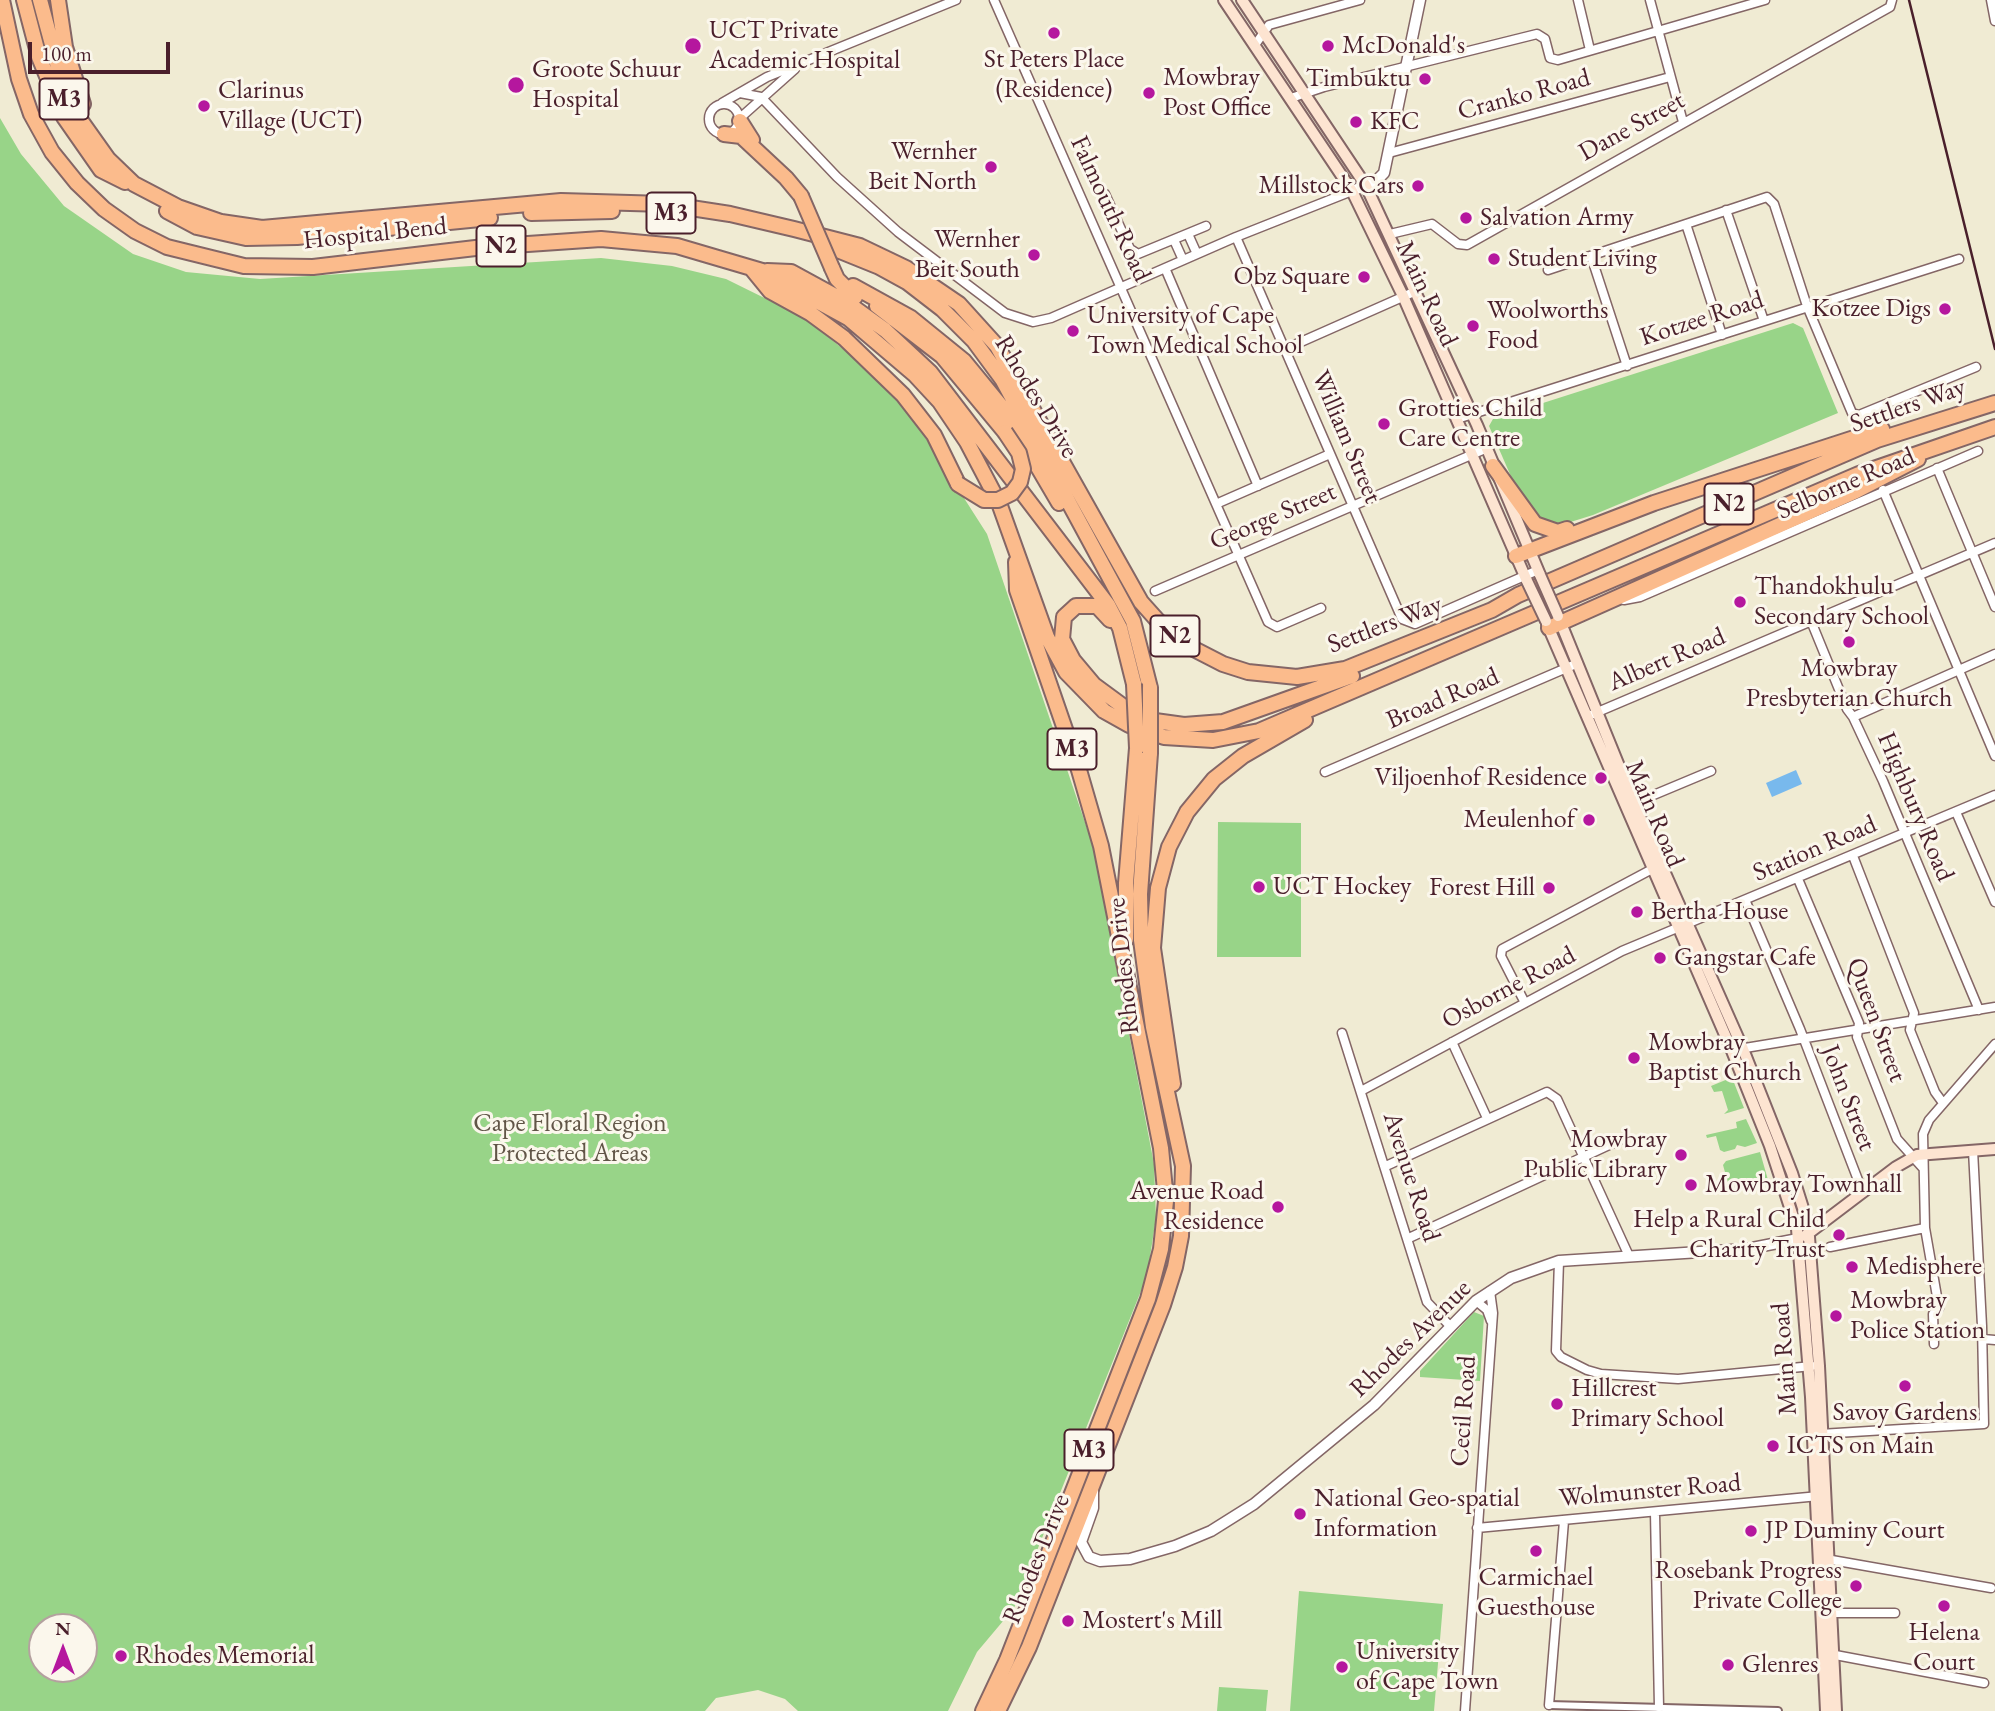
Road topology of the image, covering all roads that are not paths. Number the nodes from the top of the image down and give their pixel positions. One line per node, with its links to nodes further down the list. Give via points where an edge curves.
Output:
1 (2, 0): 28 (highway, N2)
2 (24, 0): 39 (highway, via 39,57 64,117 101,170)
3 (33, 0): 39 (highway, M3, via 52,73 77,127 94,152)
4 (40, 0): 39 (highway, N2, via 61,78 81,121)
5 (58, 0): 43 (highway, via 65,47 82,102 103,138)
6 (956, 0): 24 (street)
7 (994, 0): 62 (street, Falmouth Road)
8 (1241, 0): 16 (main road); 19 (main road, Main Road)
9 (1360, 0): 19 (street, via 1269,25)
10 (1420, 0): 25 (street)
11 (1578, 0): 22 (street)
12 (1650, 0): 18 (street)
13 (1765, 0): 18 (street)
14 (1991, 0): 17 (street)
15 (1892, 2): 35 (street, Dane Street)
16 (1226, 4): 21 (main road, Main Road)
17 (1995, 21)
18 (1658, 31): 22 (street); 27 (street)
19 (1265, 32): 21 (street); 23 (main road, Main Road)
20 (0, 43): 28 (highway)
21 (1255, 45): 26 (main road, Main Road)
22 (1591, 50): 25 (street, via 1554,60 1540,34)
23 (1284, 60): 26 (main road); 29 (main road, Main Road)
24 (797, 66): 30 (street, via 767,76); 31 (street)
25 (1407, 68): 29 (street); 37 (street)
26 (1271, 69): 32 (main road, Main Road)
27 (1670, 76): 35 (street); 37 (street, Cranko Road)
28 (19, 79): 58 (highway, Hospital Bend / N2, via 52,152 104,209 167,247 215,260 313,267 601,239 677,246)
29 (1306, 91): 32 (street); 40 (main road, Main Road)
30 (740, 93): 31 (street); 33 (street)
31 (761, 97): 34 (street); 62 (street, via 837,177 898,232 1005,313 1032,322 1051,318)
32 (1290, 98): 41 (main road, Main Road)
33 (722, 103): 34 (street, via 735,107); 36 (street, via 714,107 709,119 715,131)
34 (740, 119): 36 (street, via 734,131); 38 (highway, via 744,132)
35 (1683, 122): 48 (street, Dane Street, via 1463,246 1432,224)
36 (724, 134): 38 (highway, via 741,136)
37 (1389, 153): 40 (street, via 1384,173)
38 (778, 170): 59 (highway, bridge, via 801,196)
39 (129, 183): 43 (highway, Hospital Bend / N2); 56 (highway, Hospital Bend / M3, via 146,199 197,227 246,238 549,212 660,212 755,227 843,251)
40 (1367, 186): 41 (street); 48 (main road, Main Road)
41 (1352, 191): 49 (street); 64 (main road, Main Road)
42 (1105, 194): 50 (street, via 1133,253 1143,254)
43 (157, 196): 51 (highway, Hospital Bend / N2, via 220,222 262,228 561,201 665,204 730,214)
44 (1726, 210): 45 (street); 65 (street, via 1770,198); 66 (street)
45 (1686, 224): 53 (street); 67 (street)
46 (1206, 226): 47 (street)
47 (1188, 234): 50 (street); 52 (street)
48 (1391, 234): 63 (main road, Main Road)
49 (1236, 237): 52 (street); 68 (street, William Street)
50 (1174, 240): 54 (street)
51 (831, 241): 56 (highway); 103 (highway, Settlers Way / N2, via 860,246 906,268 980,325 1012,370 1141,602 1197,651 1248,672 1282,677 1321,675)
52 (1197, 254): 54 (street)
53 (1591, 256): 60 (street); 69 (street)
54 (1183, 260): 57 (street)
55 (1959, 260): 65 (street, Kotzee Road)
56 (882, 268): 107 (highway, Rhodes Drive / M3, via 942,309 1002,379 1133,621)
57 (1165, 268): 62 (street); 84 (street)
58 (756, 269): 61 (highway, bridge, via 770,291 844,338 903,395 934,435 958,484 984,500 1012,493 1023,469 1005,432 942,356); 90 (highway, via 791,272 822,288 901,344 955,401); 92 (highway, Hospital Bend / N2, via 848,318 927,387 983,469)
59 (833, 269): 61 (highway); 90 (highway, via 853,295 947,376 986,426)
60 (1548, 270)
61 (853, 286): 107 (highway, via 938,338 996,398)
62 (1122, 287): 87 (street, Falmouth Road)
63 (1416, 291): 64 (street); 72 (main road, Main Road)
64 (1403, 296): 68 (street); 74 (main road, Main Road)
65 (1807, 306): 66 (street, Kotzee Road); 70 (street, via 1855,415)
66 (1763, 321): 67 (street, Kotzee Road)
67 (1722, 335): 69 (street, Kotzee Road)
68 (1284, 349): 79 (street, William Street)
69 (1627, 366): 72 (street, Kotzee Road)
70 (1976, 367)
71 (1995, 403): 73 (highway, Settlers Way / N2)
72 (1472, 415): 74 (street, Kotzee Road); 77 (main road, Main Road)
73 (1942, 417): 89 (highway, via 1884,428); 103 (highway, Settlers Way / N2, via 1877,440)
74 (1457, 419): 80 (main road, Main Road)
75 (1995, 427): 76 (highway, Settlers Way / N2)
76 (1963, 436): 100 (highway, via 1856,491); 112 (highway, Settlers Way / N2, via 1858,474)
77 (1485, 449): 80 (street, George Street); 81 (main road, Main Road)
78 (1978, 451): 82 (street, Selborne Road)
79 (1330, 454): 84 (street); 88 (street, William Street)
80 (1473, 455): 85 (main road, Main Road); 88 (street, George Street)
81 (1493, 466): 83 (main road, Main Road); 89 (highway, via 1523,512 1545,530 1558,532)
82 (1937, 468): 86 (street, Selborne Road); 93 (street)
83 (1500, 483): 85 (main road); 94 (main road, Main Road)
84 (1258, 486): 87 (street)
85 (1487, 488): 94 (main road, Main Road)
86 (1883, 490): 97 (street); 100 (street, Selborne Road, via 1640,597)
87 (1216, 504): 95 (street, Falmouth Road)
88 (1353, 506): 95 (street, George Street); 98 (street, William Street, via 1406,623 1415,624)
89 (1611, 520): 94 (highway)
90 (1050, 528): 106 (highway, via 1108,605)
91 (1995, 543): 93 (street, Albert Road)
92 (1015, 552): 112 (highway, Settlers Way / N2, via 1047,637 1066,672 1095,703 1129,725 1178,739 1226,739 1259,731); 129 (highway, Rhodes Drive / M3, via 1017,590 1088,796)
93 (1972, 552): 97 (street, Albert Road); 101 (street)
94 (1523, 553): 96 (main road, Main Road); 98 (main road, Main Road)
95 (1239, 554): 99 (street, George Street); 102 (street, Falmouth Road, via 1273,626)
96 (1539, 572): 98 (street); 105 (main road, Main Road, bridge)
97 (1919, 575): 104 (street, Albert Road); 111 (street)
98 (1526, 578): 105 (main road, Main Road, bridge)
99 (1155, 591)
100 (1614, 601): 105 (highway)
101 (1995, 607)
102 (1321, 608)
103 (1470, 620): 106 (highway, via 1428,644 1351,676 1233,719 1198,725 1155,721 1109,698 1073,660 1062,639 1061,624 1076,606 1097,606)
104 (1811, 621): 113 (street, Albert Road); 114 (street, Highbury Road)
105 (1553, 622): 109 (main road, Main Road); 110 (main road, Main Road)
106 (1123, 643): 115 (highway, bridge)
107 (1140, 647): 115 (highway, Rhodes Drive / M3, bridge, via 1150,688)
108 (1995, 654): 111 (street)
109 (1578, 663): 110 (street, Broad Road); 113 (main road, Main Road)
110 (1566, 668): 113 (main road, Main Road); 118 (street, Broad Road)
111 (1959, 669): 114 (street); 116 (street)
112 (1335, 699): 143 (highway, via 1214,779 1187,812 1169,847 1158,888 1153,948 1176,1099)
113 (1593, 714): 120 (main road, Main Road)
114 (1853, 716): 122 (street, Highbury Road)
115 (1143, 751): 129 (highway, via 1125,903); 143 (highway, Rhodes Drive / M3, via 1141,940 1153,1027)
116 (1995, 756)
117 (1711, 771): 120 (street)
118 (1325, 772)
119 (1995, 795): 121 (street, Station Road)
120 (1630, 805): 124 (main road, Main Road)
121 (1956, 812): 122 (street, Station Road); 127 (street)
122 (1904, 834): 123 (street, Station Road); 132 (street, Highbury Road)
123 (1853, 856): 125 (street, Station Road); 133 (street, via 1914,1013)
124 (1657, 866): 128 (main road, Main Road); 130 (street, via 1502,949)
125 (1798, 879): 126 (street, Station Road); 134 (street, Queen Street)
126 (1746, 902): 128 (street, Station Road); 136 (street, John Street)
127 (1995, 902)
128 (1684, 926): 130 (street, Osborne Road, via 1622,951); 139 (main road, Main Road)
129 (1131, 989): 183 (highway, Rhodes Drive / M3, via 1166,1179 1159,1259 1148,1299)
130 (1525, 1003): 137 (street, Osborne Road)
131 (1995, 1007): 132 (street)
132 (1979, 1010): 133 (street)
133 (1912, 1021): 134 (street); 141 (street, via 1910,1030)
134 (1858, 1029): 136 (street); 149 (street, Queen Street, via 1857,1037 1897,1139)
135 (1342, 1033): 140 (street, Avenue Road)
136 (1803, 1038): 139 (street); 152 (street, John Street)
137 (1452, 1042): 140 (street, Osborne Road); 142 (street)
138 (1995, 1044): 141 (street)
139 (1738, 1050): 154 (main road, Main Road, via 1792,1173); 156 (main road, Main Road)
140 (1361, 1091): 150 (street, Avenue Road)
141 (1943, 1103): 147 (street, via 1925,1126)
142 (1487, 1118): 148 (street, via 1547,1092 1557,1100); 150 (street)
143 (1174, 1122): 170 (highway, Rhodes Drive / M3, via 1184,1186 1177,1259)
144 (1624, 1138): 148 (street)
145 (1995, 1149): 146 (main road)
146 (1973, 1150): 147 (main road); 165 (street)
147 (1923, 1153): 149 (main road); 151 (street)
148 (1584, 1156): 155 (street); 158 (street)
149 (1911, 1157): 151 (street, Queen Street); 152 (main road)
150 (1385, 1166): 155 (street, Avenue Road)
151 (1923, 1168): 153 (street)
152 (1863, 1193): 154 (main road)
153 (1925, 1227): 157 (street); 167 (street, via 1940,1308 1933,1314)
154 (1810, 1234): 156 (main road); 164 (main road, Main Road)
155 (1409, 1238): 163 (street, Avenue Road, via 1427,1302)
156 (1798, 1239): 158 (street, Rhodes Avenue, via 1747,1249); 164 (main road, Main Road)
157 (1830, 1247)
158 (1629, 1256): 159 (street, Rhodes Avenue)
159 (1559, 1261): 160 (street, Rhodes Avenue, via 1528,1270); 168 (street, via 1556,1351 1593,1373 1678,1379)
160 (1490, 1291): 161 (street, Rhodes Avenue); 162 (street, Cecil Road)
161 (1476, 1301): 162 (street, Cecil Road, via 1487,1310); 163 (street, Rhodes Avenue)
162 (1492, 1324): 174 (street, Cecil Road)
163 (1450, 1326): 170 (street, Rhodes Avenue, via 1374,1405 1254,1504 1196,1538 1130,1559 1097,1560 1083,1550 1082,1538 1093,1508)
164 (1811, 1329): 168 (main road, Main Road)
165 (1983, 1339): 166 (street); 169 (street, via 1983,1424)
166 (1995, 1340)
167 (1934, 1344)
168 (1814, 1366): 169 (main road, Main Road)
169 (1818, 1435): 171 (main road, Main Road)
170 (1092, 1486): 184 (highway, Rhodes Drive / M3, via 1024,1660)
171 (1821, 1496): 172 (street, Wolmunster Road); 175 (main road, Main Road)
172 (1655, 1513): 173 (street, Wolmunster Road); 182 (street)
173 (1564, 1521): 174 (street, Wolmunster Road); 181 (street)
174 (1477, 1528): 185 (street, Cecil Road)
175 (1825, 1559): 176 (street); 177 (main road, Main Road); 179 (main road, Main Road)
176 (1991, 1588)
177 (1833, 1613): 178 (street); 179 (main road, Main Road)
178 (1895, 1613)
179 (1829, 1654): 180 (street); 187 (main road, Main Road); 188 (main road, Main Road)
180 (1984, 1683)
181 (1549, 1705): 182 (street)
182 (1659, 1707): 186 (street)
183 (983, 1711)
184 (998, 1711)
185 (1465, 1711)
186 (1778, 1711)
187 (1826, 1711)
188 (1836, 1711)

